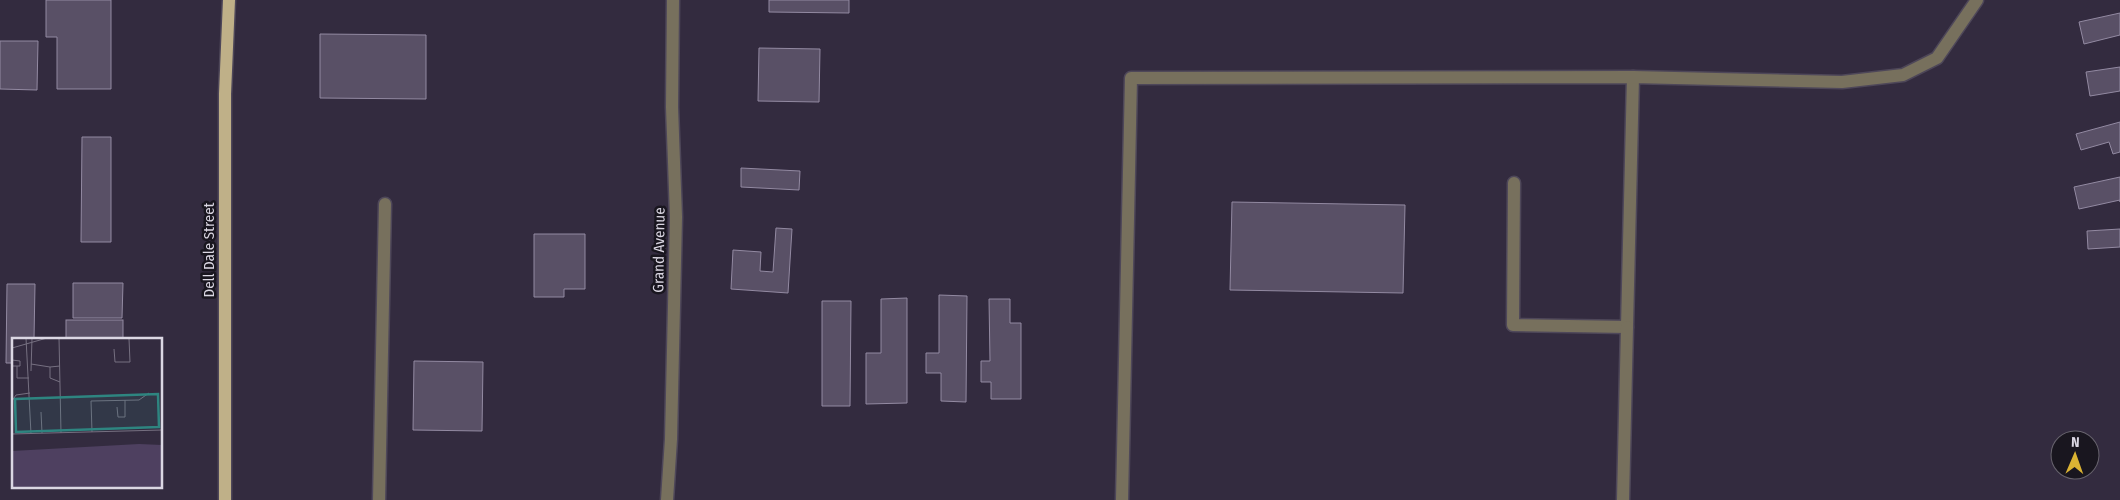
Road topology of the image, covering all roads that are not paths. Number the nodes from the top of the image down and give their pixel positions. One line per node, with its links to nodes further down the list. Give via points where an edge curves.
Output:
1 (229, 0): 8 (main road, Dell Dale Street, via 225,94)
2 (673, 0): 10 (street, Grand Avenue, via 676,217)
3 (1977, 0): 4 (street, via 1937,58 1903,75 1842,82)
4 (1633, 77): 7 (street); 11 (street, via 1131,78)
5 (1514, 183): 7 (street, via 1514,325)
6 (385, 204): 9 (street)
7 (1627, 326): 12 (street)
8 (225, 500)
9 (379, 500)
10 (667, 500)
11 (1122, 500)
12 (1623, 500)

